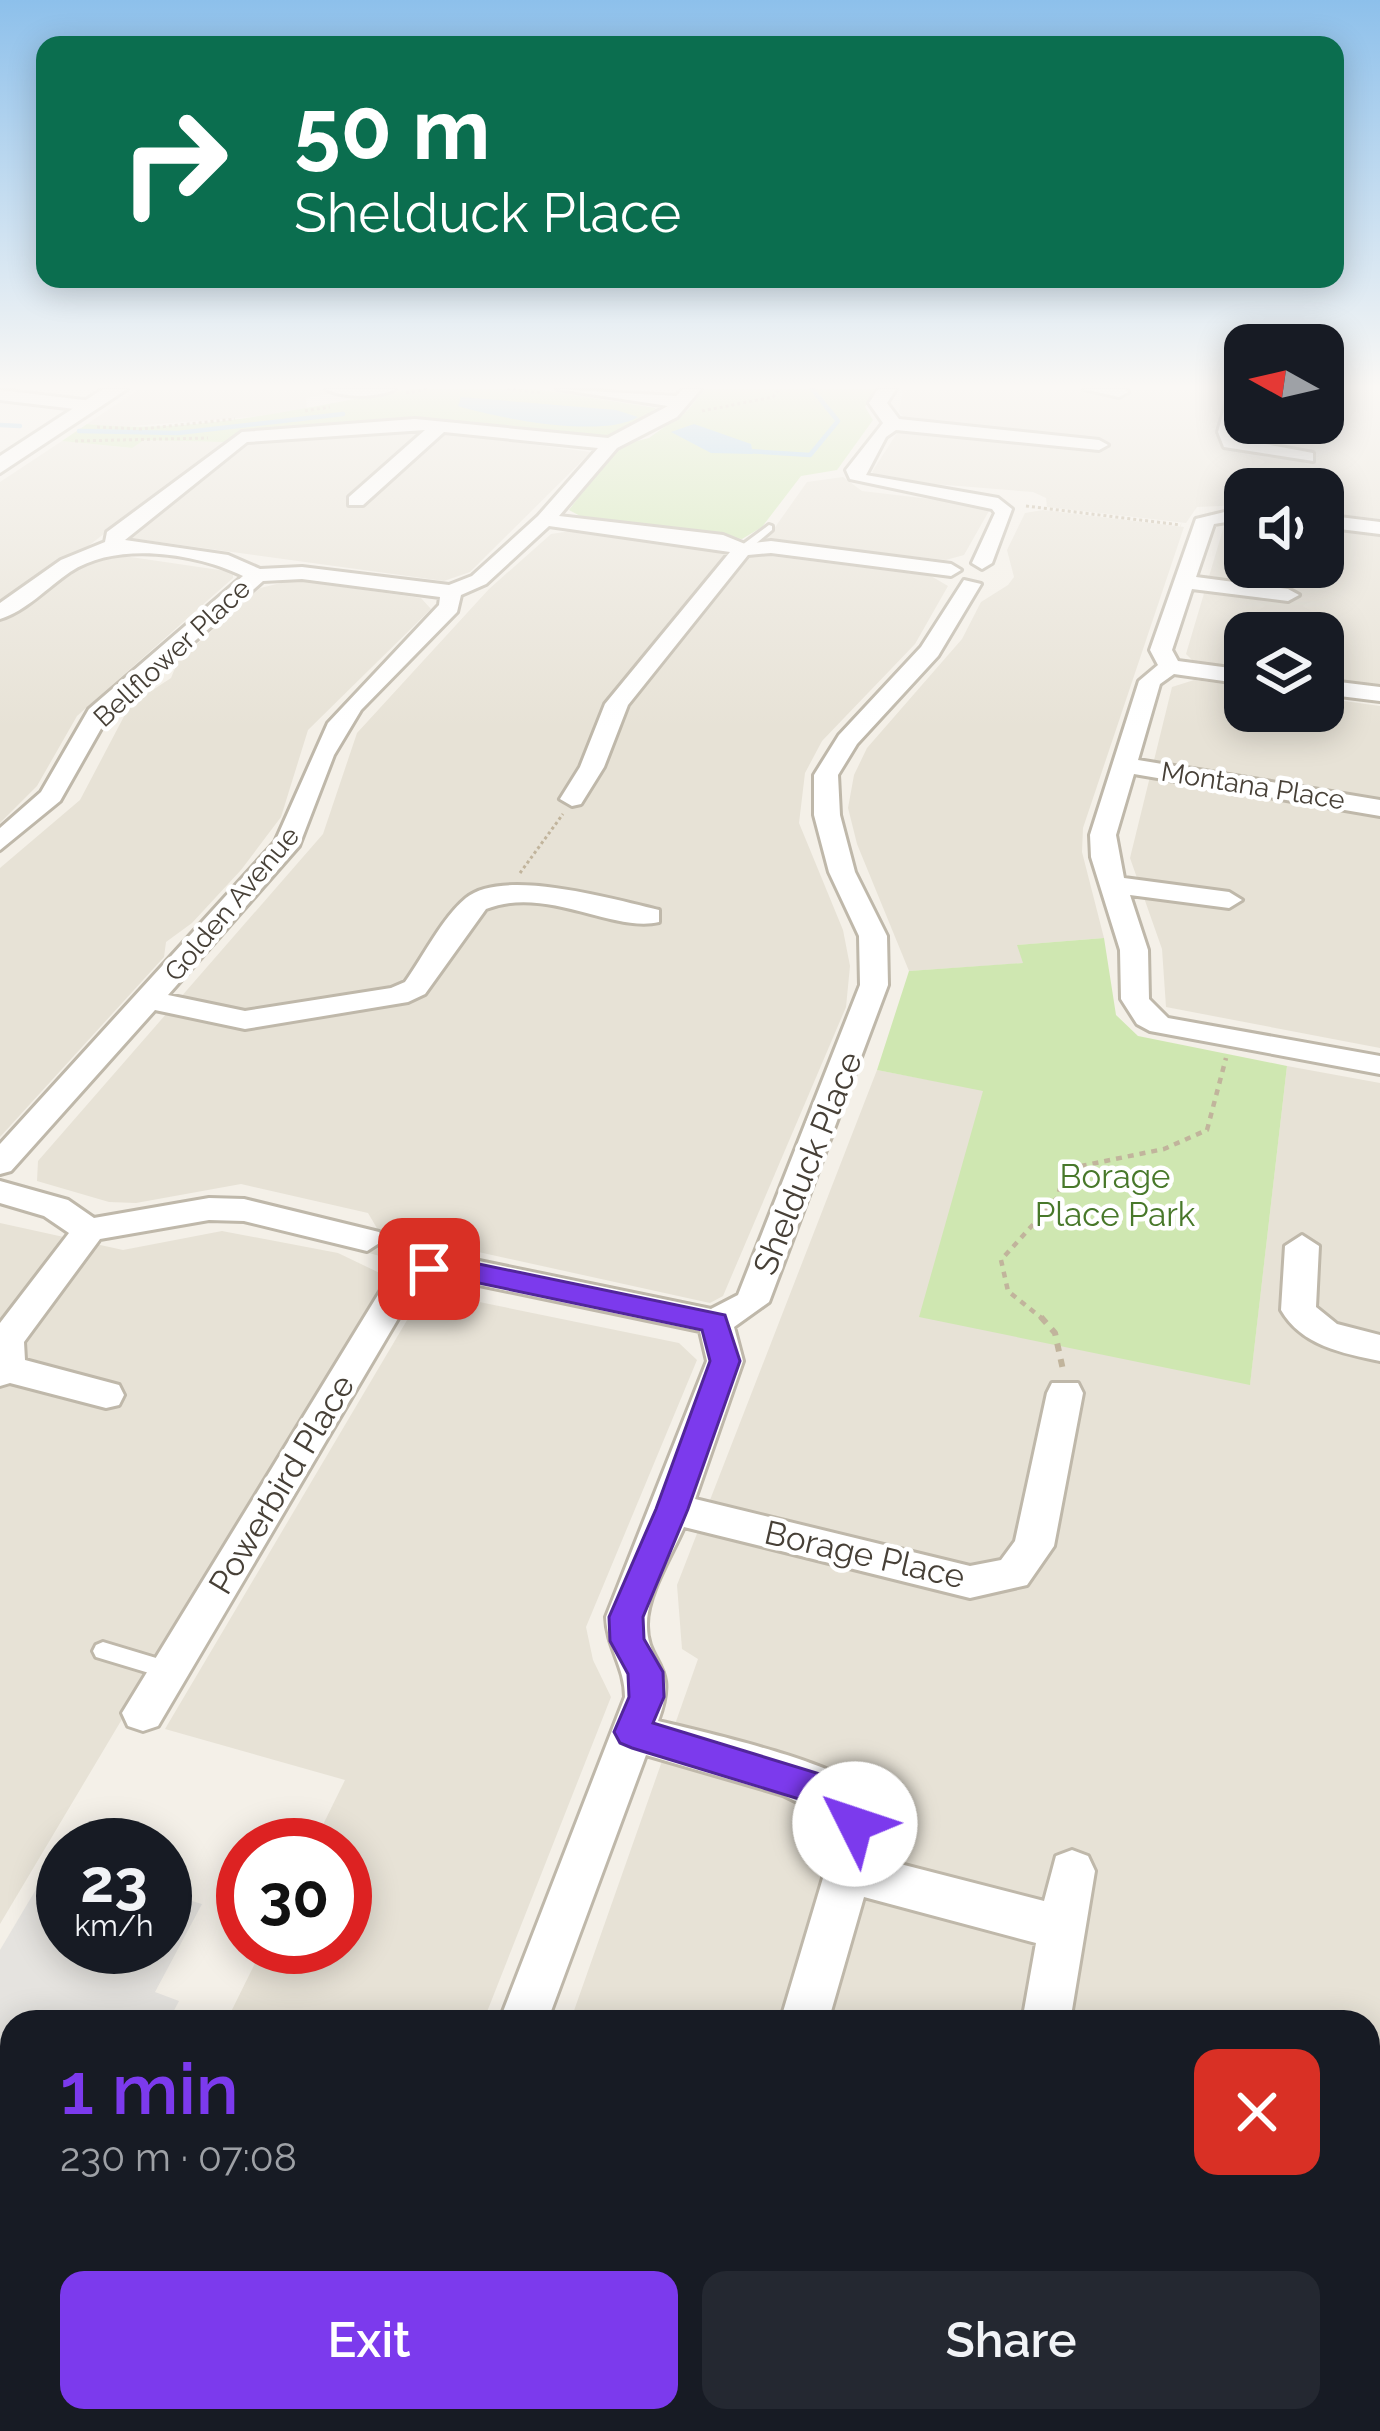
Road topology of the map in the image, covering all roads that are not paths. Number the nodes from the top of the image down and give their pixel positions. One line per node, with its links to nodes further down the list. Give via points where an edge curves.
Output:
1 (157, 502): 9 (street, via 114,536)
2 (560, 502): 5 (street, Golden Avenue)
3 (1007, 502): 11 (street, Shelduck Place)
4 (1224, 514): 13 (street, via 1203,527)
5 (545, 520): 10 (street); 14 (street, Golden Avenue, via 479,580)
6 (1344, 524): 8 (street)
7 (769, 528): 10 (lane)
8 (1380, 528)
9 (116, 545): 12 (street, via 228,561); 16 (street, via 68,564)
10 (742, 550): 11 (street); 22 (street, via 616,704)
11 (981, 574): 36 (street, Shelduck Place, via 930,651 847,740 826,775 842,872 873,936 874,985 752,1302)
12 (257, 575): 14 (street); 24 (street, Bellflower Place, via 97,714 51,796)
13 (1185, 582): 15 (street); 17 (street, via 1161,650)
14 (451, 592): 28 (street, Golden Avenue, via 449,608 326,744 305,818 286,846)
15 (1288, 595)
16 (0, 613)
17 (1170, 668): 18 (street); 21 (street, via 1150,681)
18 (1224, 674)
19 (1344, 690): 20 (street)
20 (1380, 694)
21 (1126, 766): 23 (street, Montana Place); 25 (street, via 1103,835)
22 (572, 799)
23 (1380, 808)
24 (0, 842)
25 (1114, 885): 26 (street); 30 (street, via 1134,950 1135,999 1147,1018)
26 (1228, 900)
27 (650, 916): 28 (street, via 489,895 415,988 398,996 244,1020)
28 (150, 1000): 31 (street, Golden Avenue)
29 (1380, 1038): 30 (street)
30 (1379, 1065)
31 (0, 1165)
32 (0, 1192): 33 (street, via 56,1208)
33 (89, 1230): 34 (street, via 244,1210); 38 (street, via 7,1340)
34 (367, 1240)
35 (1302, 1246): 37 (street, via 1298,1310 1310,1326)
36 (715, 1322): 41 (street, via 725,1361); 43 (street, Powerbird Place, via 455,1268 404,1280)
37 (1380, 1348)
38 (3, 1371): 40 (street)
39 (1065, 1393): 41 (street, Borage Place, via 1034,1546 1013,1574 970,1582)
40 (106, 1395)
41 (672, 1509): 45 (street, via 626,1617 627,1641 646,1672)
42 (103, 1652): 43 (lane)
43 (169, 1670): 44 (street, Powerbird Place)
44 (143, 1713)
45 (632, 1732): 46 (street, via 833,1793 849,1805 855,1824); 49 (street)
46 (845, 1871): 48 (street); 50 (street)
47 (1072, 1871): 48 (street)
48 (1062, 1928): 51 (street)
49 (528, 2010)
50 (807, 2010)
51 (1048, 2010)

